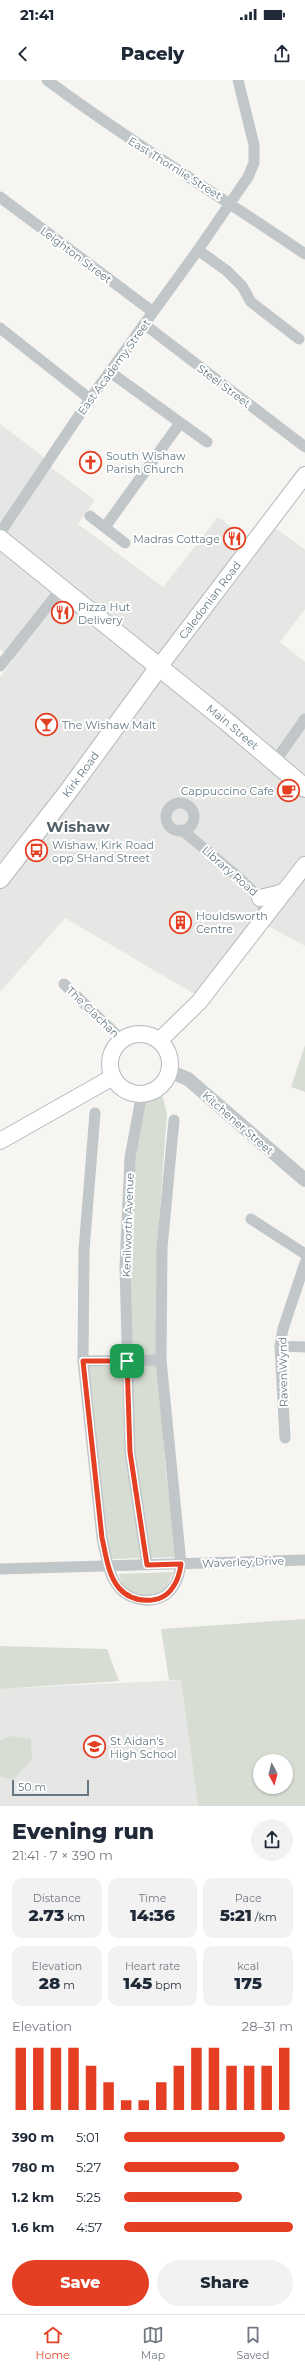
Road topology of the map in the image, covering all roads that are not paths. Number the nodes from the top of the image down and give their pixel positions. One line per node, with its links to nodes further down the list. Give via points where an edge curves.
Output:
1 (47, 80): 4 (street, East Thornlie Street, via 109,126)
2 (238, 80): 4 (street, East Academy Street, via 254,146 254,163)
3 (0, 197): 7 (street, Leighton Street)
4 (231, 203): 5 (street, East Academy Street); 6 (street, East Thornlie Street)
5 (198, 250): 7 (street, East Academy Street); 10 (street, via 227,271 242,286 251,302)
6 (305, 254)
7 (153, 312): 8 (street, East Academy Street)
8 (144, 324): 11 (street, East Academy Street); 15 (street, Steel Street)
9 (0, 328): 12 (street)
10 (298, 339)
11 (110, 372): 12 (street, East Academy Street); 13 (street)
12 (90, 399): 19 (street, East Academy Street)
13 (180, 423): 14 (street); 18 (street)
14 (206, 442)
15 (305, 447)
16 (305, 475): 24 (main road, Caledonian Road)
17 (90, 516): 18 (street)
18 (105, 527): 21 (street)
19 (0, 533)
20 (0, 539): 22 (main road, Main Street)
21 (125, 543)
22 (61, 589): 23 (street); 24 (main road, Main Street)
23 (0, 666)
24 (159, 667): 26 (main road, Main Street); 30 (main road, Kirk Road)
25 (305, 720): 26 (street)
26 (274, 763): 27 (main road, Main Street)
27 (305, 788)
28 (182, 830): 32 (street, Library Road, via 238,876)
29 (305, 865): 31 (main road)
30 (0, 880)
31 (289, 887): 32 (main road, via 281,894); 33 (main road)
32 (260, 898): 33 (street, Library Road, via 264,911)
33 (262, 919): 36 (main road, via 199,1002)
34 (64, 984): 35 (street, The Clachan)
35 (121, 1039): 36 (main road, via 134,1034 148,1034); 38 (main road, via 110,1057)
36 (160, 1040): 37 (main road, via 170,1060)
37 (169, 1071): 39 (main road, via 160,1087); 43 (street, Kitchener Street, via 188,1079)
38 (113, 1077): 39 (main road, via 117,1084 127,1091); 42 (main road)
39 (146, 1093): 51 (street, Kenilworth Avenue, via 141,1098 130,1158 125,1266)
40 (95, 1113): 50 (street, via 84,1250)
41 (174, 1120): 49 (street, via 162,1248)
42 (0, 1141)
43 (305, 1180)
44 (251, 1219): 45 (street)
45 (305, 1254)
46 (305, 1263): 47 (street, Raven Wynd, via 285,1321)
47 (280, 1346): 48 (street); 52 (street, Raven Wynd)
48 (305, 1347)
49 (161, 1360): 51 (street); 54 (street)
50 (83, 1361): 51 (street); 56 (street, via 102,1538)
51 (127, 1361): 55 (street, Kenilworth Avenue, via 130,1452)
52 (286, 1438)
53 (305, 1560): 54 (street, Waverley Drive)
54 (181, 1564): 55 (street, Waverley Drive); 56 (street, via 176,1582 167,1594 155,1600 139,1600 128,1596 119,1588)
55 (147, 1565): 56 (street, Waverley Drive)
56 (108, 1566): 57 (street, Waverley Drive)
57 (0, 1569)

